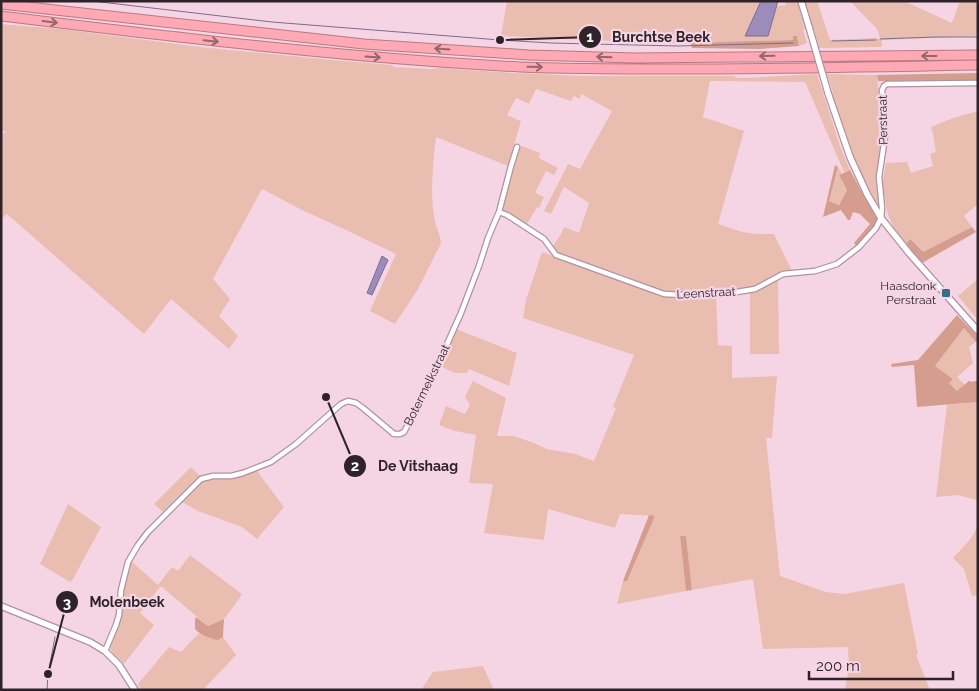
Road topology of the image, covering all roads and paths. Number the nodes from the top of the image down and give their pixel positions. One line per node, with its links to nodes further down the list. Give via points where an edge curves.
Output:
1 (801, 1): 9 (street, bridge, via 850,157)
2 (1, 4): 4 (highway, one-way to 2, via 635,58 520,54 364,44)
3 (1, 16): 5 (highway, one-way to 5, via 365,57 522,67 768,69)
4 (978, 55)
5 (978, 65)
6 (978, 83): 9 (street, Perstraat, via 884,86 886,138 879,177)
7 (518, 147): 8 (street, Botermelkstraat)
8 (499, 212): 9 (street, Leenstraat, via 544,239 556,255 664,294 683,295 755,289 783,274 815,271 837,264 859,247); 12 (street, Botermelkstraat, via 458,320 404,432 394,434 356,402 348,401 271,462 243,474 201,479 148,532 132,554 124,574 116,626)
9 (881, 218): 10 (street)
10 (978, 332)
11 (1, 606): 12 (street)
12 (105, 651): 13 (street, via 119,665)
13 (135, 690)

